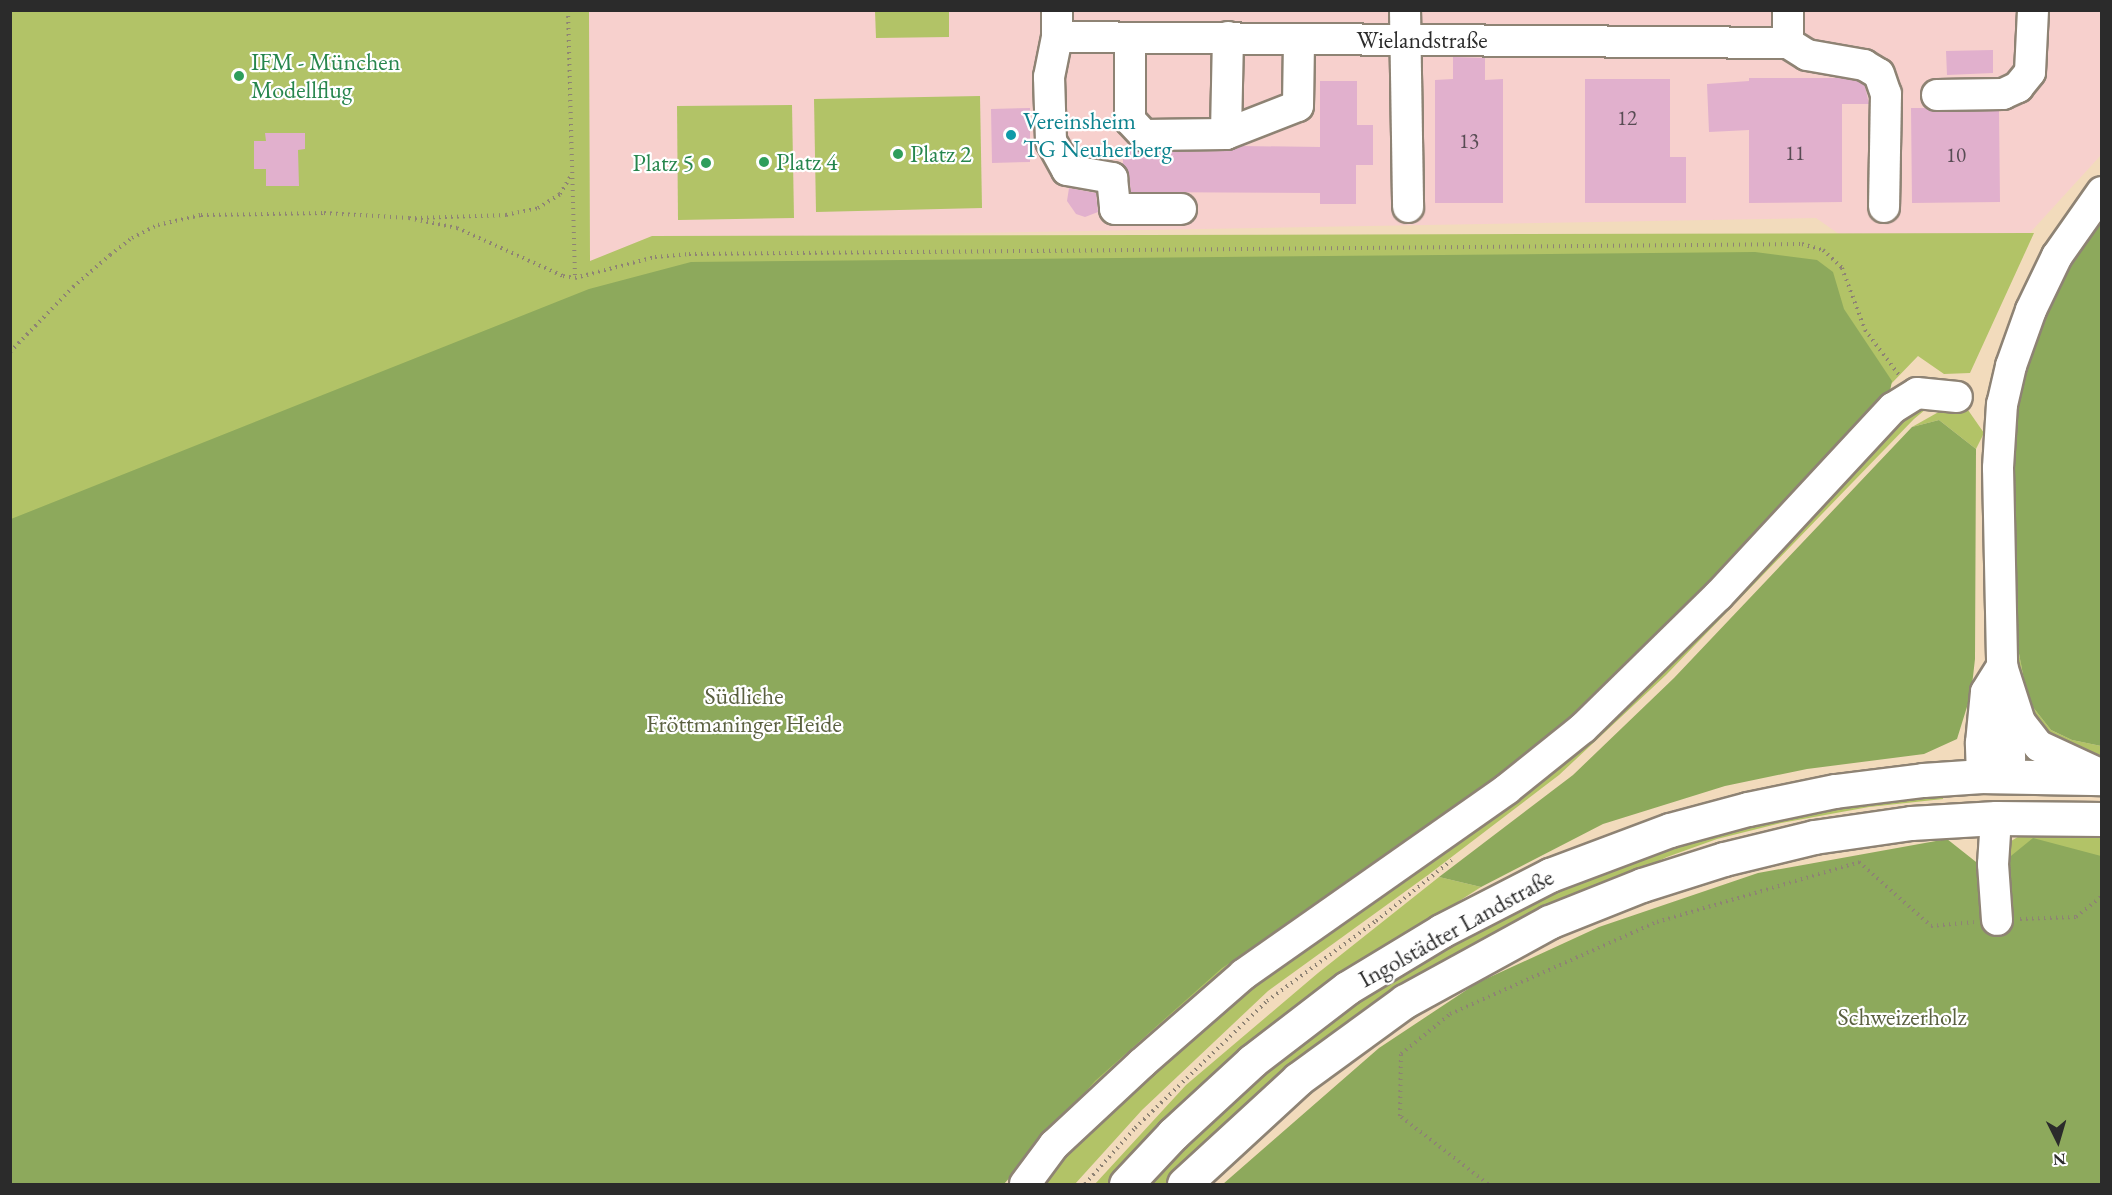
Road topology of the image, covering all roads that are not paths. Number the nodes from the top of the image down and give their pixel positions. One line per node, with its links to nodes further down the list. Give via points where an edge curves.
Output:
1 (1788, 10): 8 (street)
2 (2033, 10): 9 (street, via 2031,72 2018,87 2003,94)
3 (1057, 24): 6 (street, Wielandstraße); 14 (street, via 1049,77 1051,141 1067,170 1112,178 1115,209)
4 (1405, 25): 7 (street, Wielandstraße); 8 (street, Wielandstraße); 12 (street)
5 (1228, 37): 6 (street, Wielandstraße); 7 (street, Wielandstraße); 10 (street)
6 (1130, 38): 10 (street, via 1130,120 1143,135)
7 (1299, 39): 10 (street, via 1298,106)
8 (1788, 43): 13 (street, via 1807,55 1863,65 1879,74 1886,94)
9 (1937, 95)
10 (1226, 134)
11 (2098, 202): 16 (street, via 2056,256 2031,310 2002,404 1998,478)
12 (1408, 207)
13 (1884, 207)
14 (1181, 209)
15 (1957, 397): 22 (street, via 1917,393 1893,408 1718,596 1583,728 1507,789 1244,974 1054,1145)
16 (2002, 666): 17 (street, via 2020,722 2039,746); 18 (street, via 2010,759)
17 (2102, 776): 18 (main road, Ingolstädter Landstraße)
18 (1994, 777): 19 (main road); 23 (main road, Ingolstädter Landstraße, via 1923,780 1835,791 1748,809 1670,830 1550,875 1441,931 1347,988 1252,1061 1173,1134)
19 (1996, 818): 20 (main road, Ingolstädter Landstraße); 21 (street); 24 (main road, Ingolstädter Landstraße, via 1911,823 1814,837 1652,882 1549,922 1433,985 1357,1034 1251,1119)
20 (2102, 819)
21 (1996, 920)
22 (1025, 1185)
23 (1126, 1185)
24 (1184, 1185)

